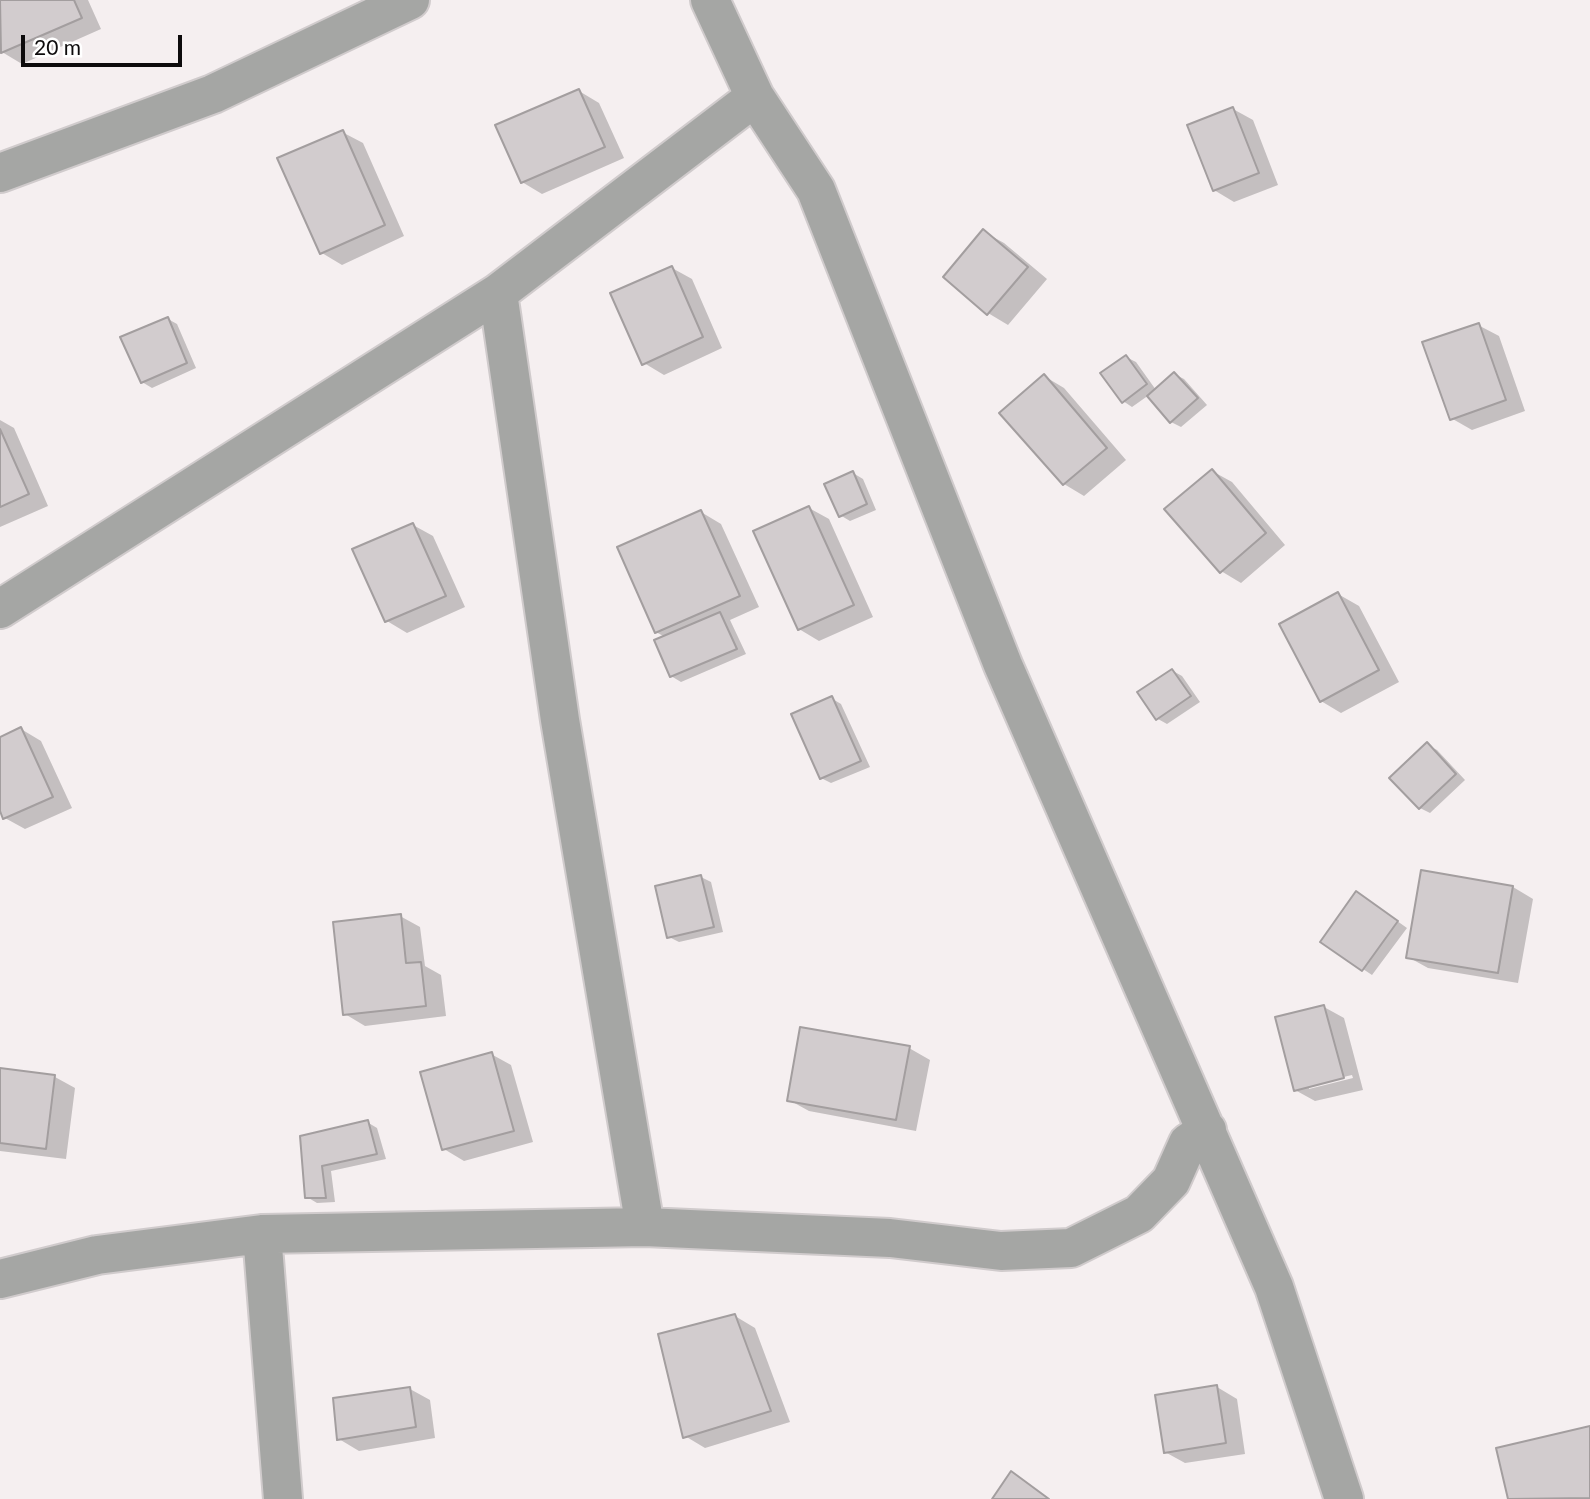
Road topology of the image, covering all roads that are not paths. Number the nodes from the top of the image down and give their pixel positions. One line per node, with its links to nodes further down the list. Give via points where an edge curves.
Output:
1 (410, 0): 4 (street, via 213,94)
2 (710, 0): 3 (street)
3 (755, 97): 5 (street); 7 (street, via 816,190 1003,665)
4 (0, 173)
5 (498, 293): 6 (street); 8 (street, via 560,720)
6 (0, 609)
7 (1207, 1130): 8 (street, via 1188,1143 1171,1181 1139,1214 1071,1248 1001,1251 890,1238); 12 (street, via 1274,1287)
8 (645, 1227): 9 (street)
9 (262, 1234): 10 (street, via 97,1255); 11 (street)
10 (0, 1279)
11 (283, 1499)
12 (1344, 1499)

